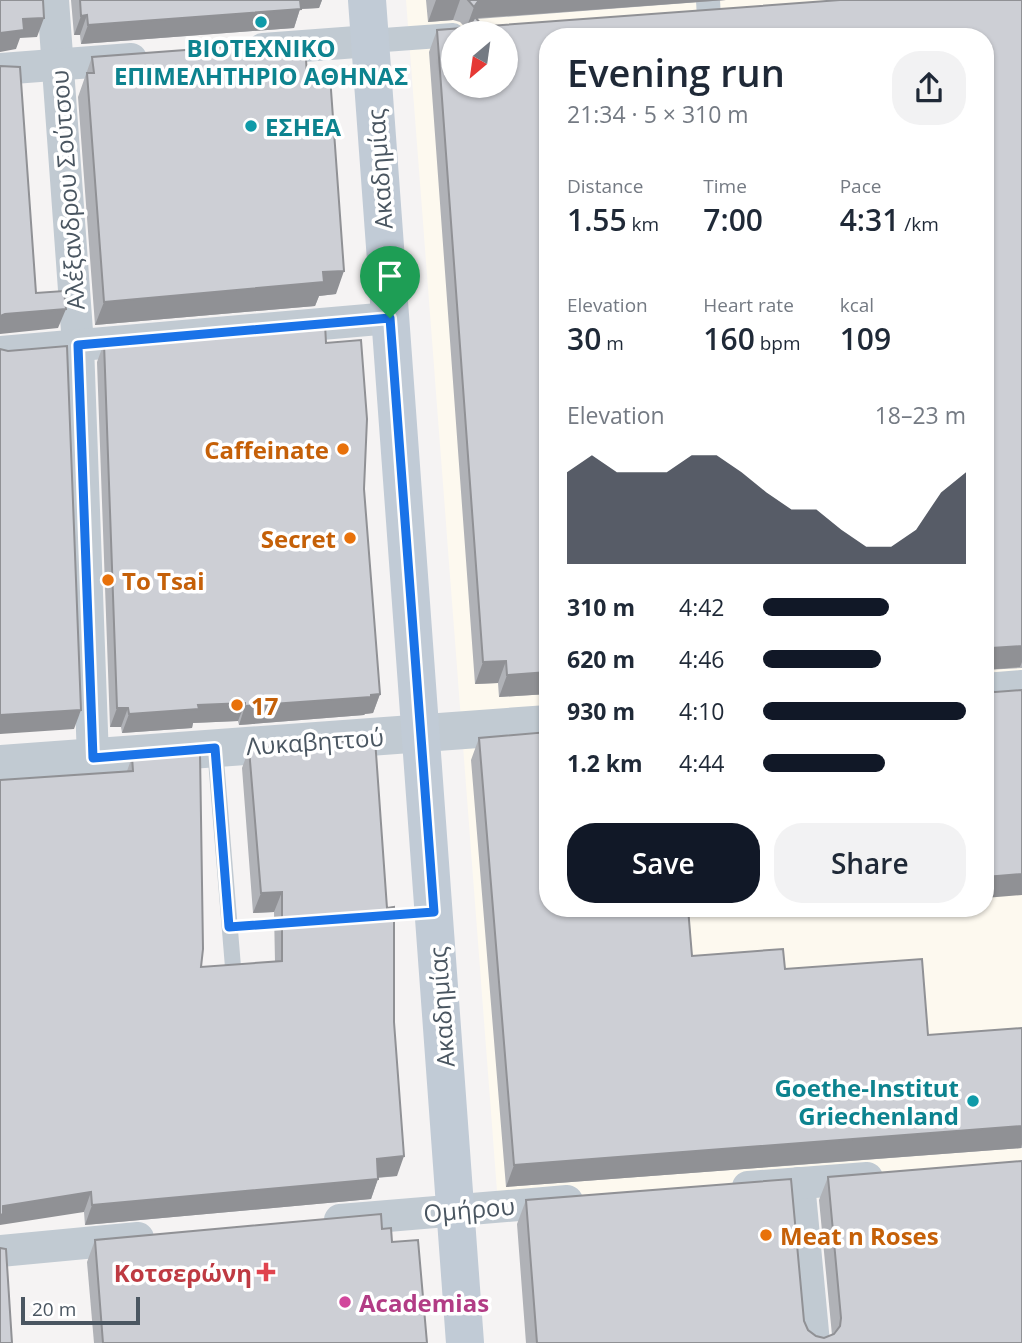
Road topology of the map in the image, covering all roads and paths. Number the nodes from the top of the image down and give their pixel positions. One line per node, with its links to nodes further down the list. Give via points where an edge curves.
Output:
1 (53, 0): 10 (street, Αλέξανδρου Σούτσου)
2 (367, 0): 7 (main road, Ακαδημίας)
3 (736, 15): 4 (street)
4 (709, 18): 5 (street)
5 (682, 19)
6 (441, 36): 7 (street)
7 (370, 41): 8 (street); 12 (main road, Ακαδημίας)
8 (234, 51)
9 (166, 56): 10 (street)
10 (58, 65): 11 (street); 13 (street, Αλέξανδρου Σούτσου)
11 (0, 69)
12 (390, 318): 13 (street); 18 (main road, Ακαδημίας)
13 (78, 345): 14 (street); 20 (street, Αλέξανδρου Σούτσου)
14 (0, 352)
15 (1022, 689): 16 (street)
16 (994, 691)
17 (539, 725): 18 (street, Λυκαβηττού)
18 (421, 733): 19 (street, Λυκαβηττού); 29 (main road, Ακαδημίας)
19 (215, 748): 20 (street, Λυκαβηττού); 23 (lane)
20 (93, 758): 21 (street, Λυκαβηττού)
21 (0, 764)
22 (284, 923): 23 (path)
23 (229, 927): 24 (lane)
24 (233, 967)
25 (891, 1176): 26 (street)
26 (799, 1183): 27 (street); 34 (street)
27 (716, 1189)
28 (592, 1199): 29 (street, Ομήρου)
29 (456, 1210): 30 (street, Ομήρου); 33 (main road, Ακαδημίας)
30 (312, 1223)
31 (163, 1236): 32 (street)
32 (0, 1251)
33 (465, 1343)
34 (814, 1343)

